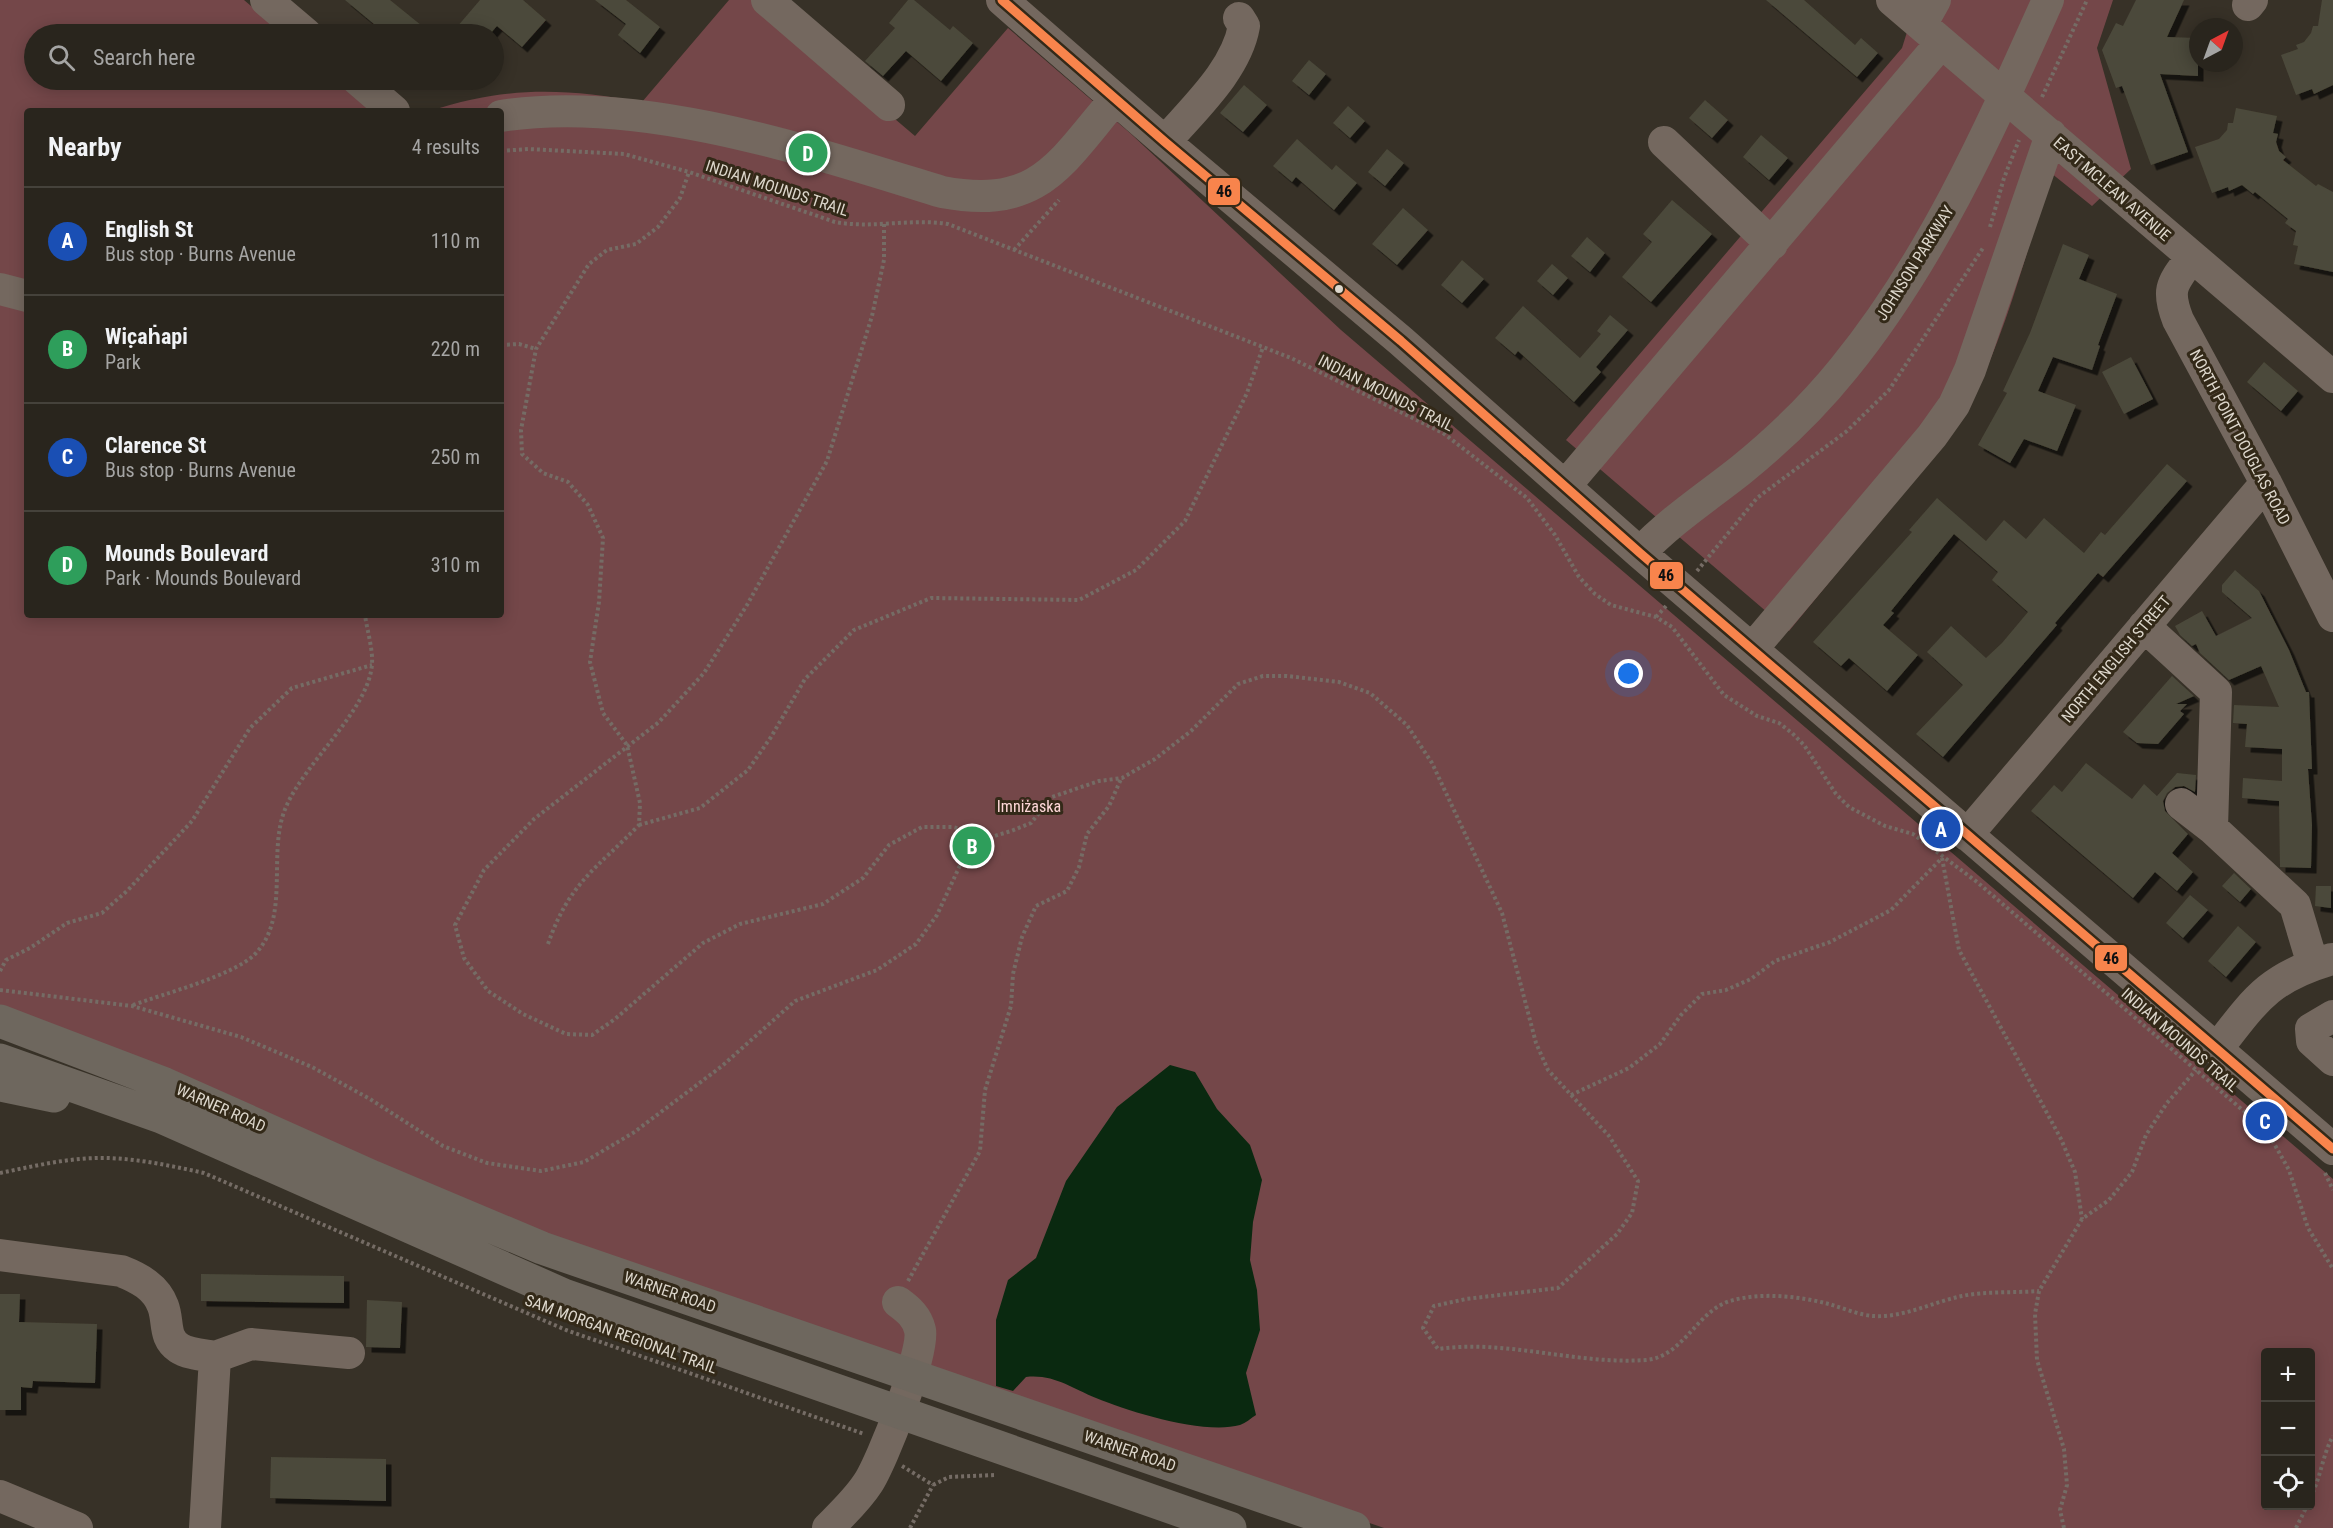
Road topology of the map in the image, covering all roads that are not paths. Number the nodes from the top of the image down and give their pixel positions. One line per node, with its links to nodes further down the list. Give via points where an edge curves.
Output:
1 (266, 0): 8 (street)
2 (767, 0): 12 (street)
3 (1002, 0): 11 (street)
4 (1892, 0): 7 (street, EAST MCLEAN AVENUE)
5 (2048, 0): 10 (street, JOHNSON PARKWAY)
6 (1239, 18): 16 (street, via 1243,34 1230,61)
7 (1932, 22): 10 (street, EAST MCLEAN AVENUE); 18 (street)
8 (294, 24)
9 (370, 90): 13 (street)
10 (2004, 96): 15 (street, EAST MCLEAN AVENUE); 25 (street, JOHNSON PARKWAY, via 1931,241 1888,310 1844,368 1744,467 1660,532)
11 (1115, 99): 14 (street, via 1064,161 1042,180 1002,196 942,192 751,138 677,122 562,111); 16 (street)
12 (889, 105)
13 (391, 108)
14 (504, 116)
15 (2036, 134): 19 (street, EAST MCLEAN AVENUE); 28 (street, via 1970,370 1954,405)
16 (1165, 142): 24 (street)
17 (1664, 142): 18 (street)
18 (1772, 244): 24 (street)
19 (2191, 258): 22 (street, EAST MCLEAN AVENUE); 23 (street, NORTH POINT DOUGLAS ROAD, via 2172,284 2173,306)
20 (0, 289): 21 (street)
21 (24, 295)
22 (2333, 377)
23 (2266, 483): 26 (street, NORTH POINT DOUGLAS ROAD); 27 (street, NORTH ENGLISH STREET)
24 (1566, 485): 25 (street)
25 (1640, 553): 28 (street)
26 (2333, 616)
27 (2144, 626): 30 (street, via 2216,692); 31 (street, NORTH ENGLISH STREET)
28 (1753, 648): 31 (street)
29 (2181, 804): 30 (street)
30 (2212, 828): 32 (street, via 2295,905)
31 (1966, 835): 36 (street)
32 (2323, 962): 36 (street, via 2272,985)
33 (2333, 1016): 37 (street, via 2311,1029 2312,1041)
34 (0, 1021): 45 (highway, WARNER ROAD, via 165,1084 542,1248)
35 (0, 1060): 39 (highway, WARNER ROAD)
36 (2207, 1060): 40 (street)
37 (2333, 1060)
38 (0, 1085): 39 (highway)
39 (161, 1117): 46 (highway, WARNER ROAD, via 564,1295)
40 (2329, 1161)
41 (0, 1255): 44 (street, via 121,1271 140,1278 163,1307 166,1332 172,1342 181,1350)
42 (898, 1302): 45 (street, via 909,1310 920,1330)
43 (349, 1353): 44 (street, via 251,1344)
44 (215, 1357): 49 (street)
45 (911, 1375): 46 (street); 52 (highway, WARNER ROAD)
46 (900, 1412): 50 (street, via 868,1483); 51 (highway, WARNER ROAD)
47 (9, 1510): 48 (street)
48 (77, 1528)
49 (206, 1528)
50 (828, 1528)
51 (1230, 1528)
52 (1354, 1528)

